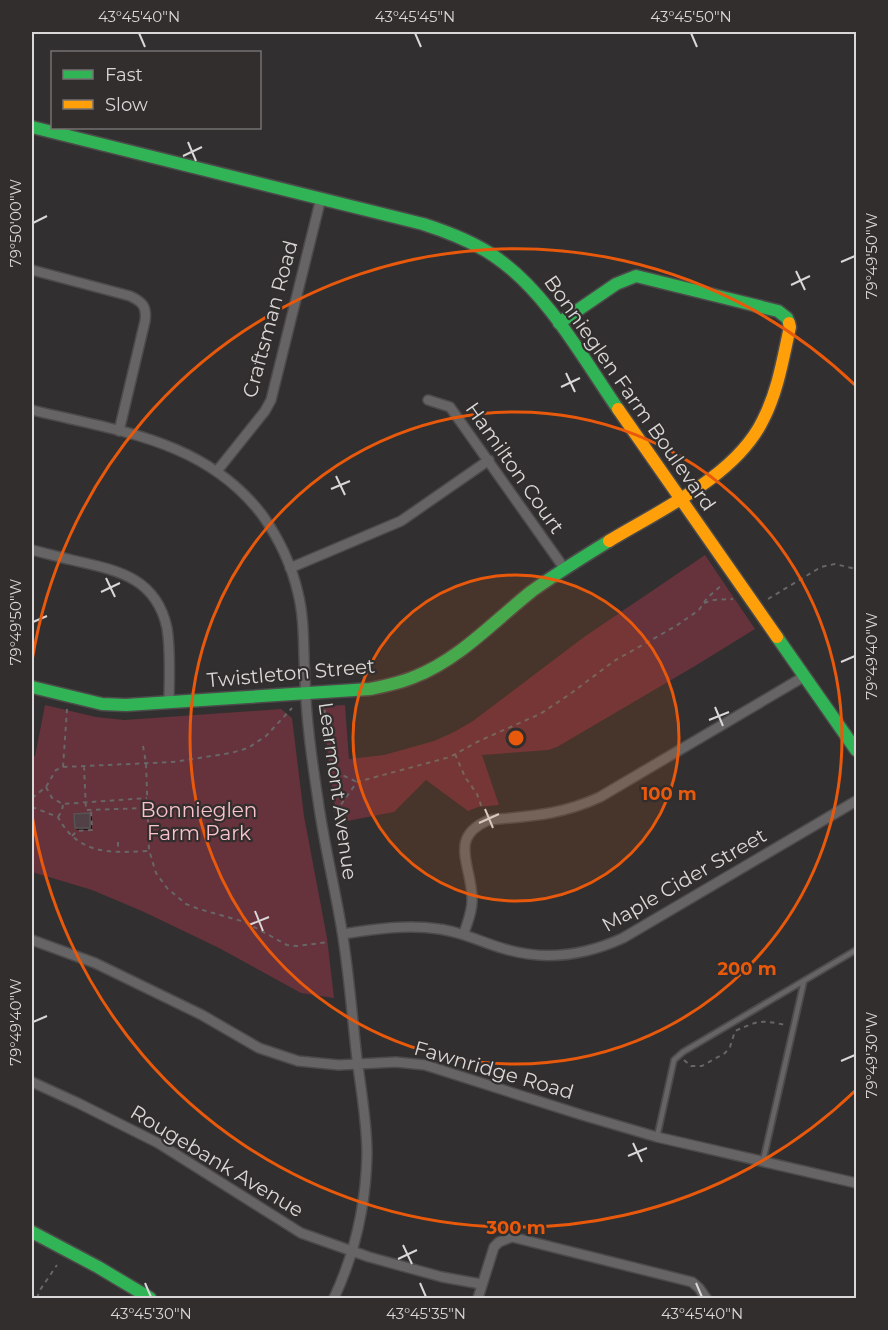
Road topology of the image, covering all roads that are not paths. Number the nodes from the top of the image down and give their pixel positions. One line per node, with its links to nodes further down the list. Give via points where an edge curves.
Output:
1 (32, 127): 2 (street, Bonnieglen Farm Boulevard)
2 (321, 198): 4 (street, Bonnieglen Farm Boulevard, via 469,240 517,273); 9 (street, Craftsman Road, via 271,400)
3 (32, 270): 7 (street, via 130,296 146,308)
4 (559, 323): 10 (street, Bonnieglen Farm Boulevard); 10 (street, Twistleton Street, via 616,284 636,276 765,307 787,318 790,327 773,397 756,433 724,469)
5 (428, 400): 8 (street, Hamilton Court, via 450,407)
6 (32, 410): 7 (street, Learmont Avenue)
7 (119, 431): 9 (street, Learmont Avenue, via 174,447)
8 (489, 460): 12 (street, via 401,521); 13 (street, Hamilton Court)
9 (218, 471): 12 (street, Learmont Avenue, via 264,519)
10 (680, 498): 13 (street, Twistleton Street); 14 (street, Bonnieglen Farm Boulevard)
11 (32, 550): 17 (street, via 114,569 139,582 150,593 167,628)
12 (290, 568): 16 (street, Learmont Avenue, via 302,611)
13 (564, 568): 16 (street, Twistleton Street, via 422,674 370,689)
14 (805, 676): 18 (street, Bonnieglen Farm Boulevard); 20 (street, via 582,805 478,825 464,842 472,897)
15 (32, 687): 17 (street, Twistleton Street, via 102,704)
16 (306, 693): 17 (street, Twistleton Street); 21 (street, Learmont Avenue, via 318,803)
17 (169, 702)
18 (856, 750)
19 (856, 801): 20 (street, Maple Cider Street, via 608,945 579,953 536,955 506,950)
20 (464, 933): 21 (street, Maple Cider Street, via 394,928)
21 (343, 934): 25 (street, Learmont Avenue)
22 (32, 940): 25 (street, Fawnridge Road, via 95,963 202,1015 259,1048 298,1061)
23 (856, 950): 24 (lane)
24 (804, 981): 27 (lane, via 674,1060); 28 (lane)
25 (358, 1064): 27 (street, Fawnridge Road, via 425,1065); 31 (street, Learmont Avenue, via 366,1163)
26 (32, 1082): 31 (street, Rougebank Avenue, via 158,1143 301,1233)
27 (657, 1137): 28 (street, Fawnridge Road)
28 (763, 1161): 29 (street, Fawnridge Road)
29 (856, 1184)
30 (32, 1232): 33 (street)
31 (352, 1251): 32 (street, Rougebank Avenue); 34 (street, Learmont Avenue)
32 (481, 1284): 35 (street); 36 (street, via 494,1247 512,1237 692,1282)
33 (150, 1299)
34 (334, 1299)
35 (478, 1299)
36 (706, 1299)

